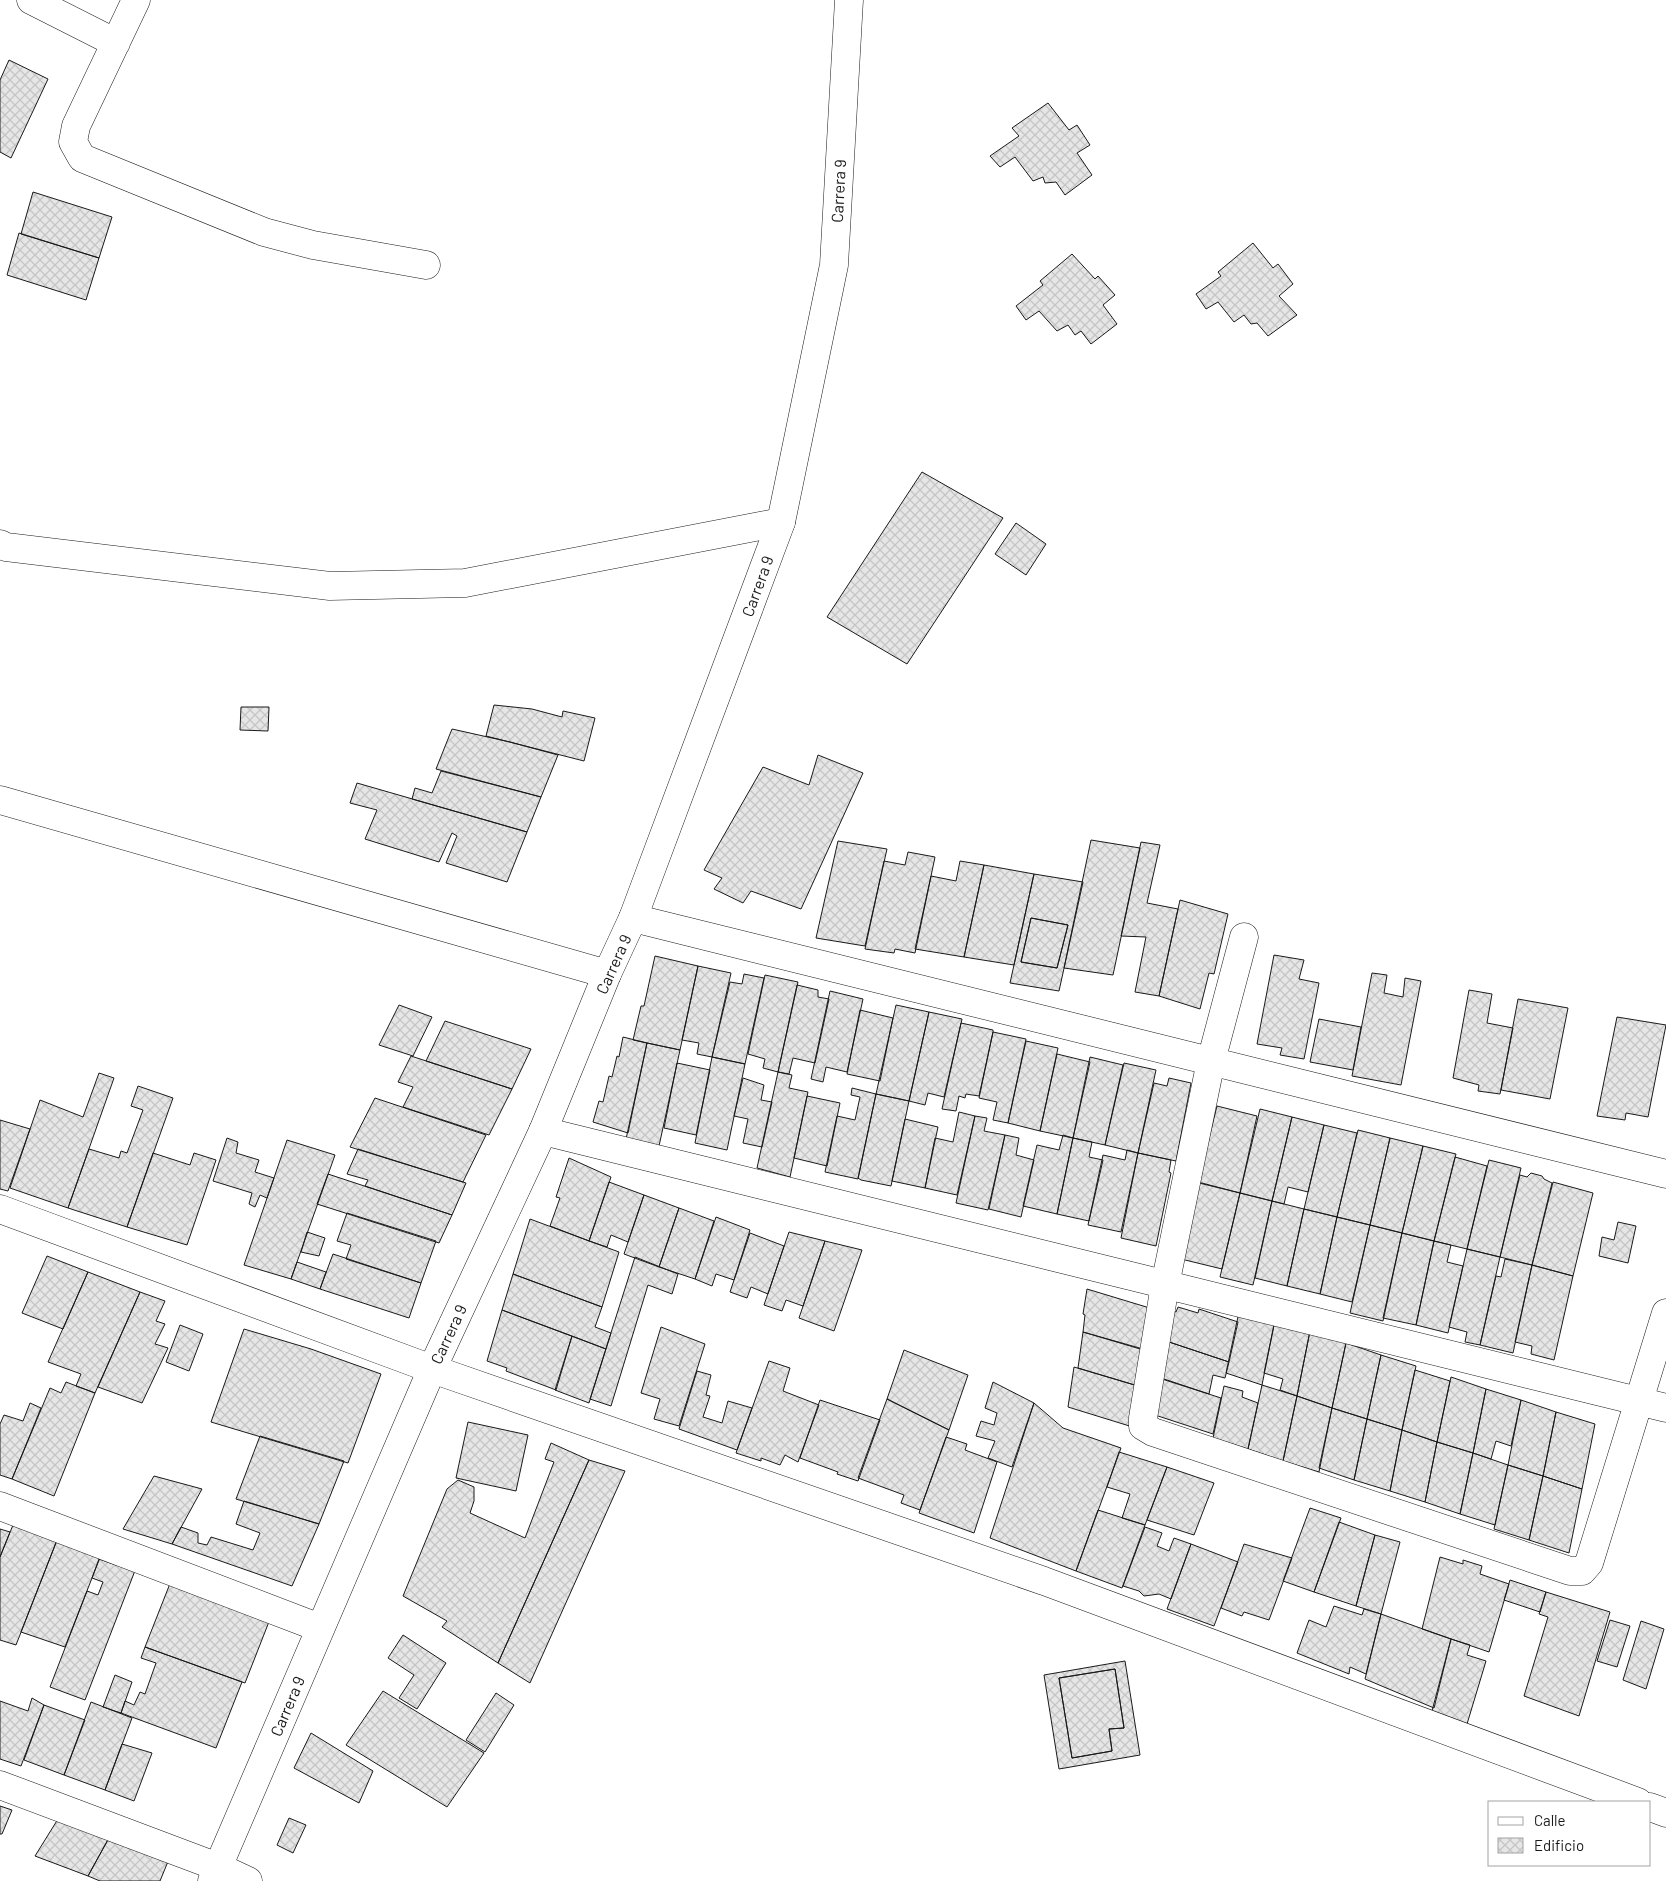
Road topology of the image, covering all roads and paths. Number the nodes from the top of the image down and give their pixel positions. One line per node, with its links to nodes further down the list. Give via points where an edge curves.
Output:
1 (31, 0): 4 (street)
2 (136, 0): 4 (street)
3 (849, 0): 6 (street, Carrera 9, via 834,265)
4 (116, 43): 5 (street, via 76,126 73,142 82,158 264,232 313,245)
5 (426, 265)
6 (780, 522): 7 (street, via 465,583 330,586); 9 (street, Carrera 9)
7 (0, 544)
8 (0, 800): 11 (street)
9 (633, 918): 11 (street, Carrera 9); 12 (street)
10 (1244, 937): 12 (street)
11 (607, 974): 13 (street, Carrera 9)
12 (1211, 1061): 14 (street); 16 (street)
13 (543, 1131): 16 (street); 18 (street, Carrera 9)
14 (1666, 1174)
15 (0, 1209): 18 (street)
16 (1164, 1285): 19 (street); 19 (street, via 1143,1426 1570,1570 1582,1570 1589,1563)
17 (1666, 1313): 19 (street)
18 (432, 1369): 22 (street, Carrera 9); 24 (street, via 1044,1581)
19 (1639, 1401): 20 (street)
20 (1666, 1408)
21 (0, 1506): 22 (street)
22 (320, 1628): 27 (street, Carrera 9)
23 (0, 1786): 27 (street)
24 (1635, 1801)
25 (1651, 1807): 26 (street)
26 (1666, 1813)
27 (215, 1874): 28 (street)
28 (248, 1881)

